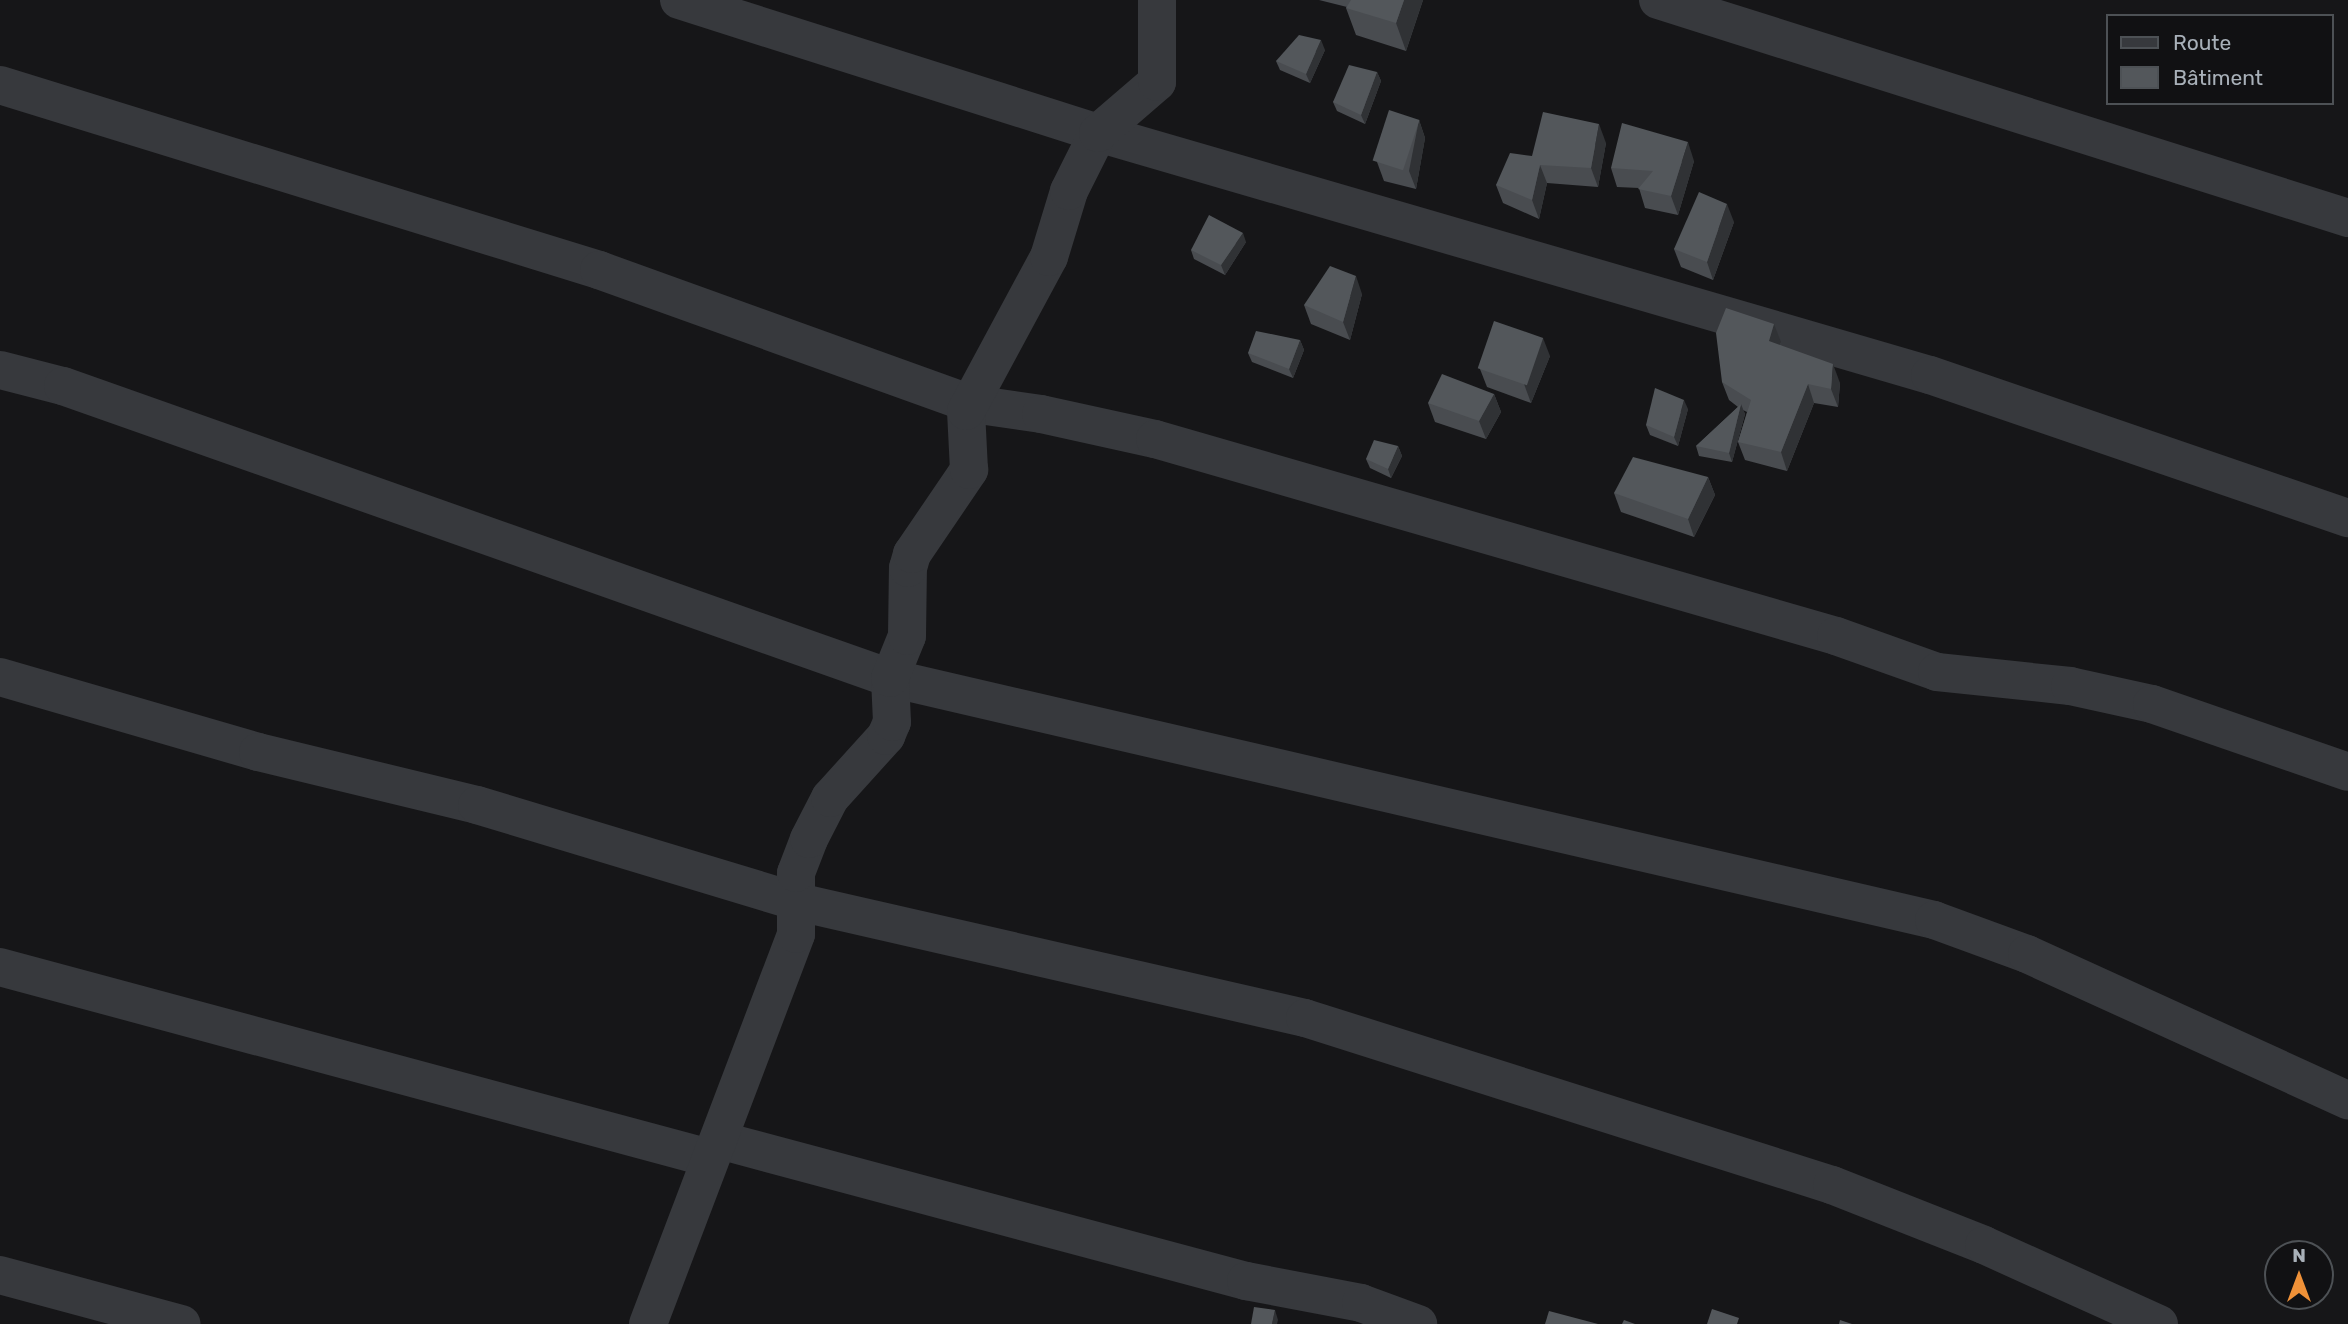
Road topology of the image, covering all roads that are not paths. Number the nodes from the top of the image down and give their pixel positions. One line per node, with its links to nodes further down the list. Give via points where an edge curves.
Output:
1 (679, 0): 5 (street)
2 (1157, 0): 5 (street, via 1157,82)
3 (1658, 0): 6 (street)
4 (0, 85): 8 (street, via 599,270)
5 (1098, 133): 8 (street, via 1069,191 1049,257); 9 (street, via 1930,375)
6 (2348, 218)
7 (0, 370): 11 (street, via 63,386)
8 (972, 404): 11 (street, via 964,417 969,470 912,554 906,582 907,636); 12 (street, via 1155,439 1836,636 1937,672 2070,686 2152,704)
9 (2348, 518)
10 (0, 677): 13 (street, via 258,752 477,805)
11 (890, 678): 13 (street, via 892,722 886,736 821,812 796,873); 15 (street, via 1934,920 2027,954)
12 (2348, 772)
13 (798, 902): 16 (street, via 796,934); 21 (street, via 1305,1018 1832,1185 1984,1245)
14 (0, 967): 16 (street)
15 (2348, 1100)
16 (714, 1149): 19 (street); 20 (street, via 1246,1281 1361,1303)
17 (0, 1275): 18 (street)
18 (181, 1324)
19 (648, 1324)
20 (1418, 1324)
21 (2159, 1324)

